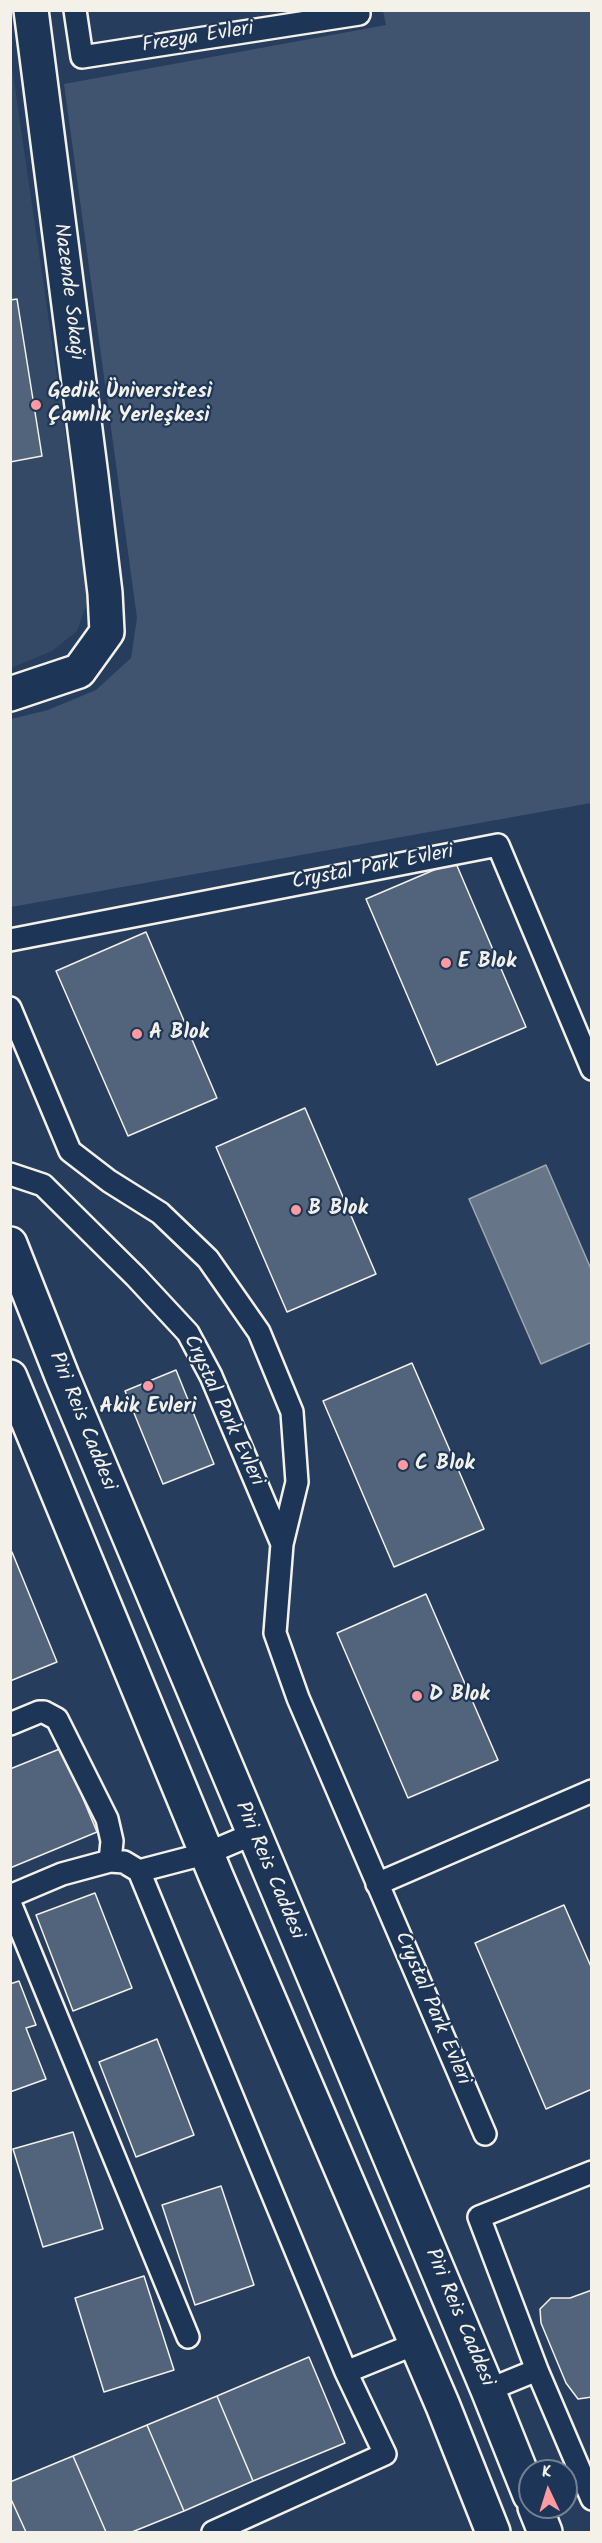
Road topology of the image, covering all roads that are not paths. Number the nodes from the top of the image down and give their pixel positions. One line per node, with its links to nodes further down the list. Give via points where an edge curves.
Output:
1 (31, 10): 4 (street, Nazende Sokağı, via 91,476 107,632 79,671)
2 (75, 10): 3 (lane, Frezya Evleri, via 82,57)
3 (359, 14)
4 (10, 694)
5 (10, 940): 7 (lane, Crystal Park Evleri, via 498,845)
6 (10, 1008): 11 (lane, Crystal Park Evleri, via 70,1151 168,1221 208,1259 259,1332 292,1412 297,1482)
7 (591, 1069)
8 (10, 1174): 11 (lane, Crystal Park Evleri, via 43,1185 188,1333 211,1376)
9 (10, 1244): 14 (street, Piri Reis Caddesi)
10 (10, 1377): 15 (street)
11 (282, 1544): 18 (lane, Crystal Park Evleri, via 275,1633 298,1698)
12 (10, 1724): 16 (lane, via 39,1712 57,1719 107,1819 112,1841)
13 (591, 1791): 18 (lane)
14 (253, 1834): 15 (lane); 27 (street, Piri Reis Caddesi)
15 (207, 1853): 17 (lane); 24 (street)
16 (110, 1861): 17 (lane, via 124,1862); 19 (lane, via 62,1874)
17 (139, 1871): 26 (lane)
18 (377, 1884): 21 (lane, Crystal Park Evleri)
19 (10, 1896)
20 (10, 1903): 23 (lane)
21 (485, 2134)
22 (591, 2172): 25 (lane, via 479,2217)
23 (188, 2337)
24 (415, 2344): 26 (lane); 31 (street)
25 (537, 2370): 27 (lane); 29 (lane)
26 (346, 2373): 30 (lane, via 385,2454)
27 (488, 2390): 28 (street, Piri Reis Caddesi)
28 (518, 2465)
29 (591, 2499)
30 (213, 2532)
31 (493, 2532)

